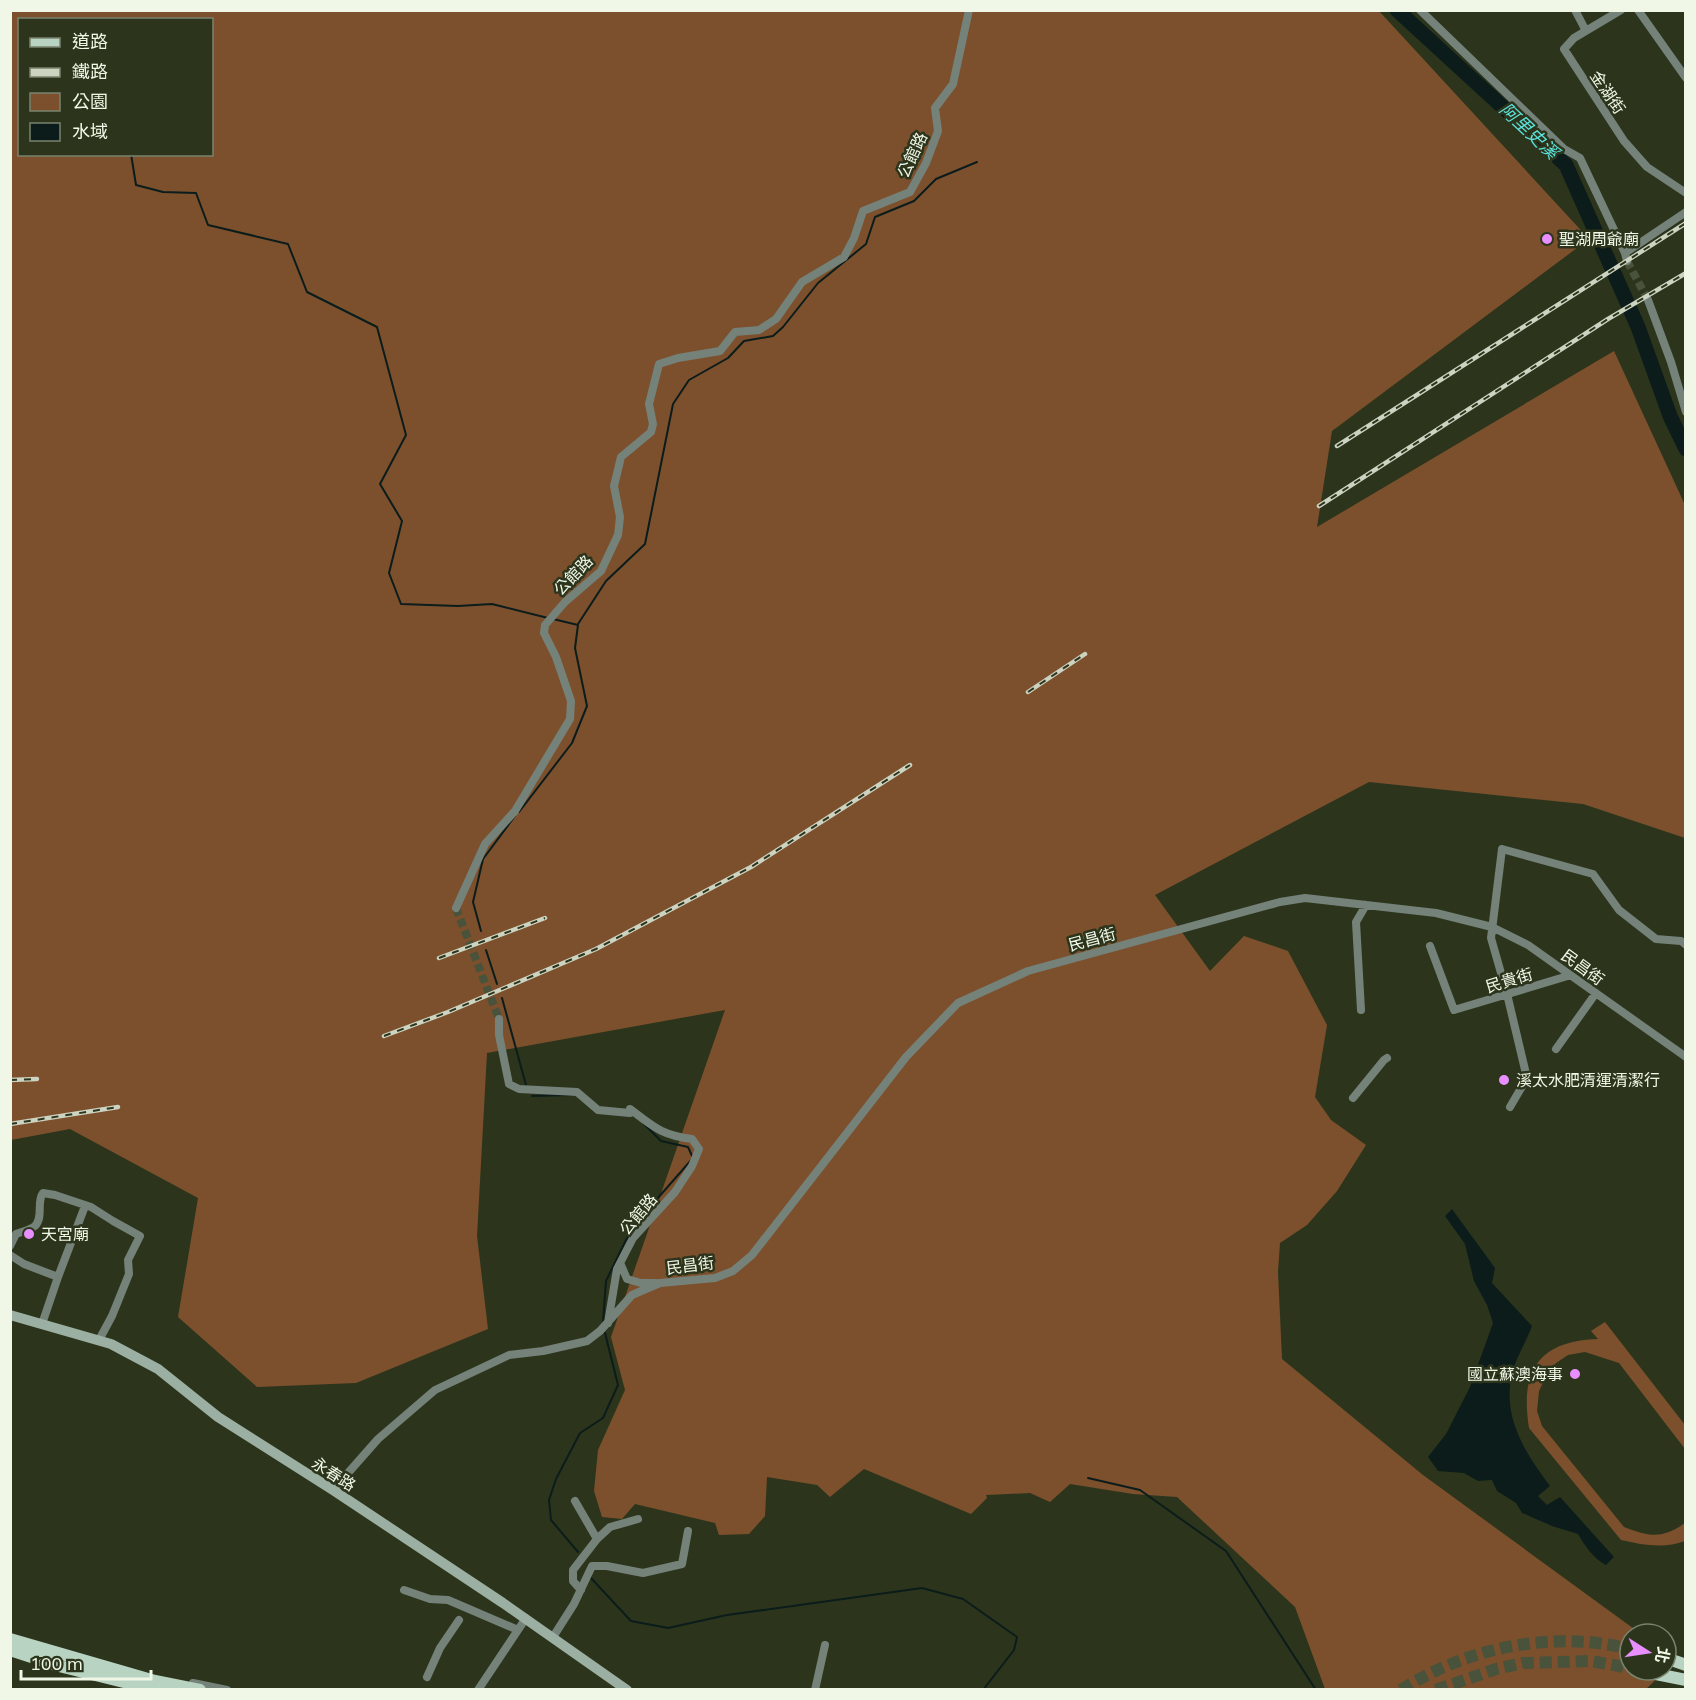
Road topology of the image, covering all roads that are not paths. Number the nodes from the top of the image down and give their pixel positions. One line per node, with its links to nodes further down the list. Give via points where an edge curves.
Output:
1 (969, 10): 13 (street, 公館路, via 953,84 935,108 938,131 910,192 863,210 844,257 802,282 776,319 759,330 735,332 720,351 659,364 649,404 651,432 621,457 614,486 620,518 618,535 601,571 545,625 544,633 571,701 570,719 514,812 485,844)
2 (1420, 10): 9 (street, via 1564,149 1580,158 1626,257)
3 (1575, 10): 6 (street)
4 (1622, 10): 6 (street, 金湖街)
5 (1638, 10): 7 (street)
6 (1586, 31): 8 (street, 金湖街, via 1564,49 1568,57 1624,141 1647,167)
7 (1686, 78)
8 (1686, 193)
9 (1686, 212)
10 (1648, 300): 11 (street)
11 (1686, 412)
12 (1366, 905): 14 (street, 民昌街, via 1436,913); 20 (street, via 1356,922); 32 (street, 民昌街, via 1305,898 1280,902 1028,971 958,1003 906,1057 752,1255 733,1271 715,1278)
13 (456, 908)
14 (1492, 927): 15 (street, via 1502,849 1593,874 1619,910 1656,939); 17 (street, 民昌街, via 1528,945); 19 (street, via 1491,938)
15 (1686, 945)
16 (1430, 946): 19 (street, 民貴街, via 1454,1010)
17 (1571, 975): 18 (street, 民昌街); 19 (street, 民貴街)
18 (1596, 993): 22 (street); 23 (street, 民昌街)
19 (1507, 994): 26 (street, via 1527,1078)
20 (1361, 1010)
21 (499, 1019): 30 (street, 公館路, via 509,1084 519,1089 577,1092 598,1110 630,1113 630,1109 670,1136 692,1139 699,1149 675,1192 633,1238)
22 (1556, 1049)
23 (1686, 1057)
24 (1387, 1058): 25 (street)
25 (1353, 1098)
26 (1510, 1107)
27 (85, 1206): 28 (street, via 44,1193 39,1200 39,1220 34,1227 16,1234); 31 (street); 36 (street, via 140,1236 128,1260 129,1274)
28 (10, 1246)
29 (10, 1255): 31 (street)
30 (621, 1265): 32 (street, via 627,1279); 34 (street, 公館路, via 617,1269)
31 (58, 1276): 35 (street)
32 (660, 1283): 34 (street, 民昌街, via 632,1294)
33 (10, 1315): 35 (street, 永春路)
34 (608, 1323): 37 (street, via 587,1341 509,1355 435,1390 378,1439)
35 (42, 1324): 36 (street, 永春路)
36 (99, 1340): 37 (street, 永春路, via 158,1369 218,1417)
37 (333, 1490): 44 (street, 永春路)
38 (575, 1501): 41 (street)
39 (638, 1519): 41 (street, via 610,1527)
40 (688, 1531): 43 (street, via 682,1564 643,1573 592,1566)
41 (597, 1539): 43 (street, via 573,1570 573,1581)
42 (404, 1590): 46 (street, via 430,1599 448,1600)
43 (581, 1590): 48 (street)
44 (526, 1618): 46 (street); 48 (street, 永春路)
45 (459, 1620): 52 (street)
46 (518, 1630): 56 (street)
47 (10, 1634): 55 (street, via 156,1676)
48 (553, 1637): 57 (street, 永春路)
49 (10, 1639): 54 (main road, via 155,1681)
50 (825, 1645): 58 (street)
51 (10, 1650): 53 (main road)
52 (427, 1677)
53 (156, 1689)
54 (200, 1689)
55 (226, 1689)
56 (478, 1689)
57 (627, 1689)
58 (815, 1689)

